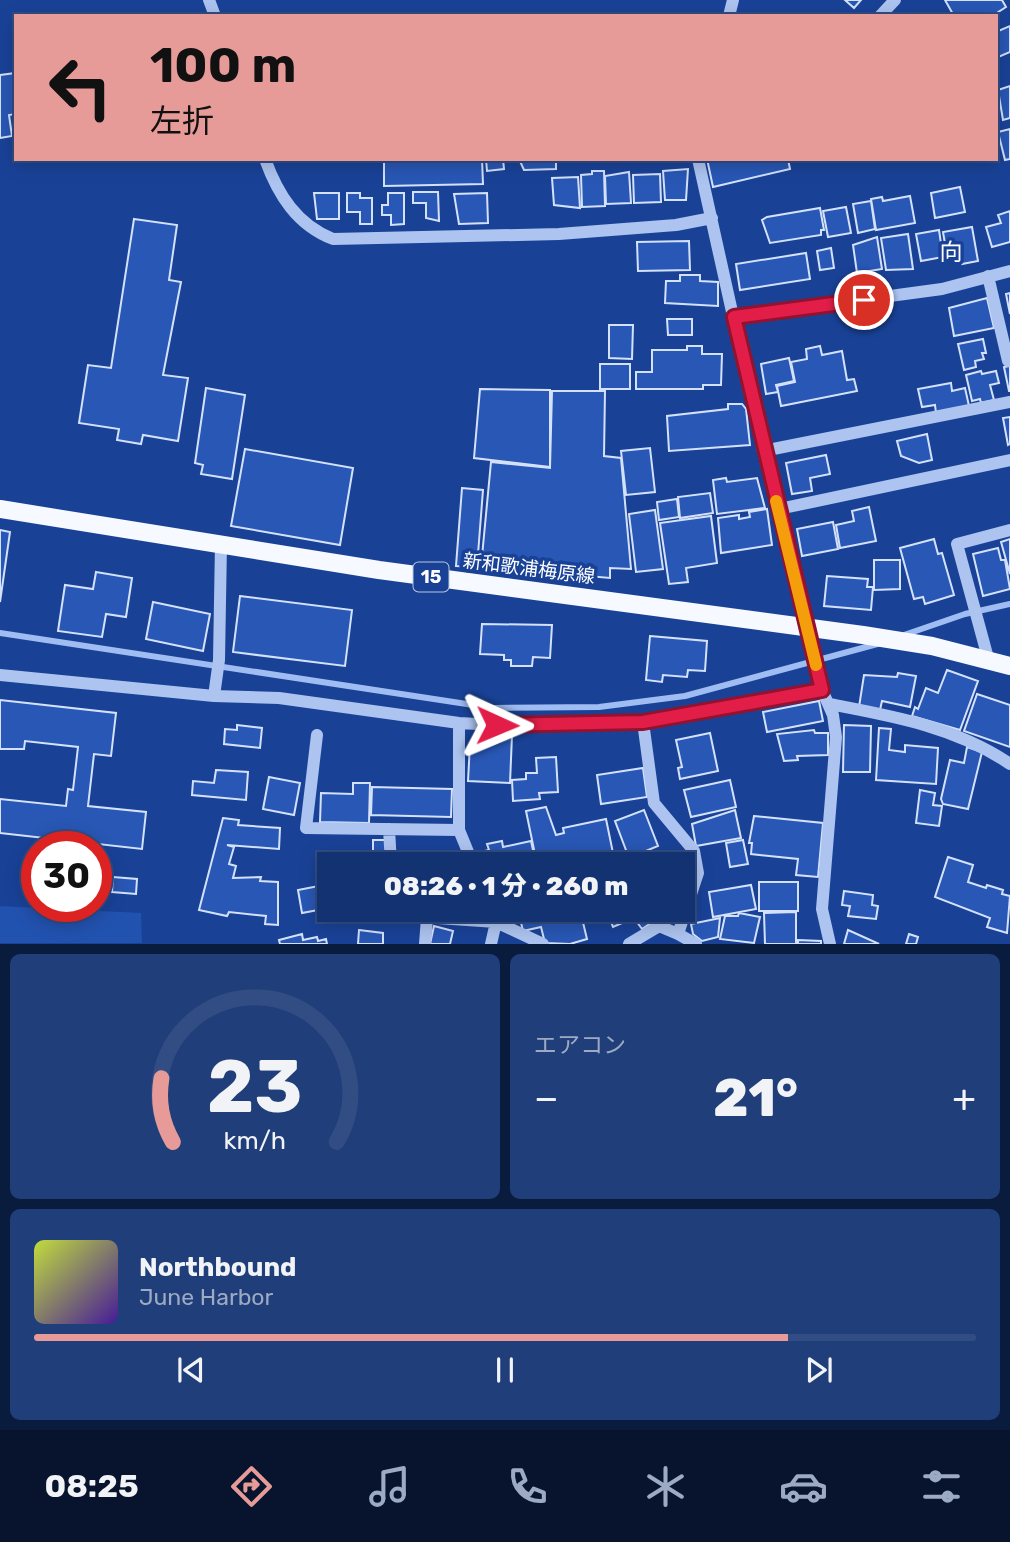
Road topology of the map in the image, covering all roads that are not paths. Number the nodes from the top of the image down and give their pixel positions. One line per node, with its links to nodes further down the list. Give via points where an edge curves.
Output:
1 (895, 0): 2 (street)
2 (882, 14)
3 (266, 161): 5 (street, via 275,186 298,216 313,231 333,239 559,234)
4 (698, 161): 5 (street)
5 (712, 218): 8 (street)
6 (1010, 271): 7 (street)
7 (988, 276): 8 (street, via 942,289); 9 (street)
8 (734, 317): 11 (street)
9 (1009, 361)
10 (1010, 401): 11 (street)
11 (763, 451): 14 (street)
12 (1010, 460): 14 (street)
13 (0, 509): 16 (main road, 新和歌浦梅原線 / 15)
14 (779, 509): 17 (street)
15 (1010, 530): 18 (street, via 957,544)
16 (221, 543): 17 (main road, 新和歌浦梅原線 / 15, via 379,570); 22 (street)
17 (807, 628): 18 (main road, 新和歌浦梅原線 / 15); 21 (street)
18 (988, 658): 19 (main road, 新和歌浦梅原線 / 15)
19 (1010, 666)
20 (0, 675): 22 (street)
21 (822, 690): 23 (street); 24 (street)
22 (214, 696): 25 (street, via 279,698)
23 (829, 704): 27 (street, via 908,719 982,745); 41 (street, via 836,737 822,909)
24 (643, 722): 25 (street); 35 (street, via 654,803 694,851 698,873)
25 (459, 723): 29 (street)
26 (317, 735): 28 (street, via 306,828)
27 (1010, 764)
28 (389, 829): 29 (street); 30 (street)
29 (459, 830): 31 (street)
30 (390, 852)
31 (468, 852)
32 (427, 922): 36 (street)
33 (493, 922): 37 (street)
34 (505, 922): 38 (street)
35 (678, 934): 39 (street, via 659,926); 40 (street)
36 (425, 943)
37 (491, 943)
38 (543, 943)
39 (629, 943)
40 (696, 943)
41 (830, 943)

